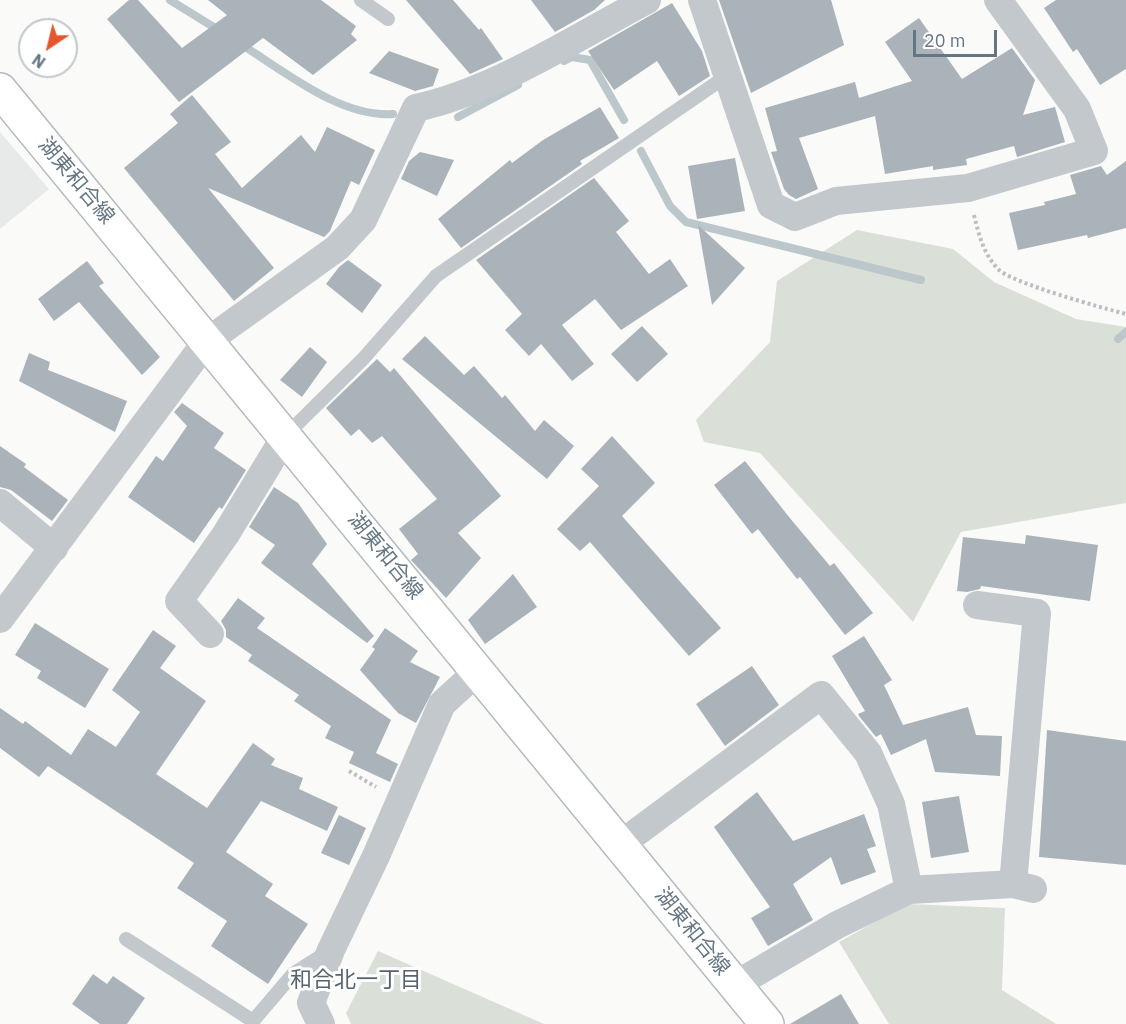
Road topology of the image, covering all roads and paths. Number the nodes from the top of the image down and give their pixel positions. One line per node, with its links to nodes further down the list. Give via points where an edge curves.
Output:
1 (362, 0): 5 (lane)
2 (647, 0): 10 (street, via 487,85 445,102 416,108 363,220 338,248)
3 (702, 0): 6 (street)
4 (998, 0): 8 (street, via 1077,109 1094,151)
5 (388, 19)
6 (728, 75): 8 (street, via 771,205 795,217 836,201); 11 (lane, via 436,276 363,359)
7 (0, 90): 10 (main road, 湖東和合線)
8 (968, 188): 9 (path, via 983,248 1000,272 1077,301)
9 (1126, 314)
10 (206, 342): 11 (main road, 湖東和合線); 13 (street)
11 (286, 435): 16 (street, via 226,534 179,601); 17 (main road, 湖東和合線)
12 (0, 503): 13 (street)
13 (54, 548): 15 (street)
14 (977, 605): 21 (street, via 1037,613 1023,886)
15 (0, 619)
16 (210, 634)
17 (478, 671): 20 (main road, 湖東和合線); 23 (street, via 441,704)
18 (349, 771): 19 (path)
19 (376, 788)
20 (621, 844): 21 (street, via 821,695 868,753 891,804); 24 (main road, 湖東和合線)
21 (909, 890): 24 (street, via 837,925)
22 (126, 939): 23 (lane, via 253,1021 293,974)
23 (331, 950): 25 (street, via 311,1003)
24 (735, 985): 26 (main road, 湖東和合線)
25 (321, 1024)
26 (767, 1024)

